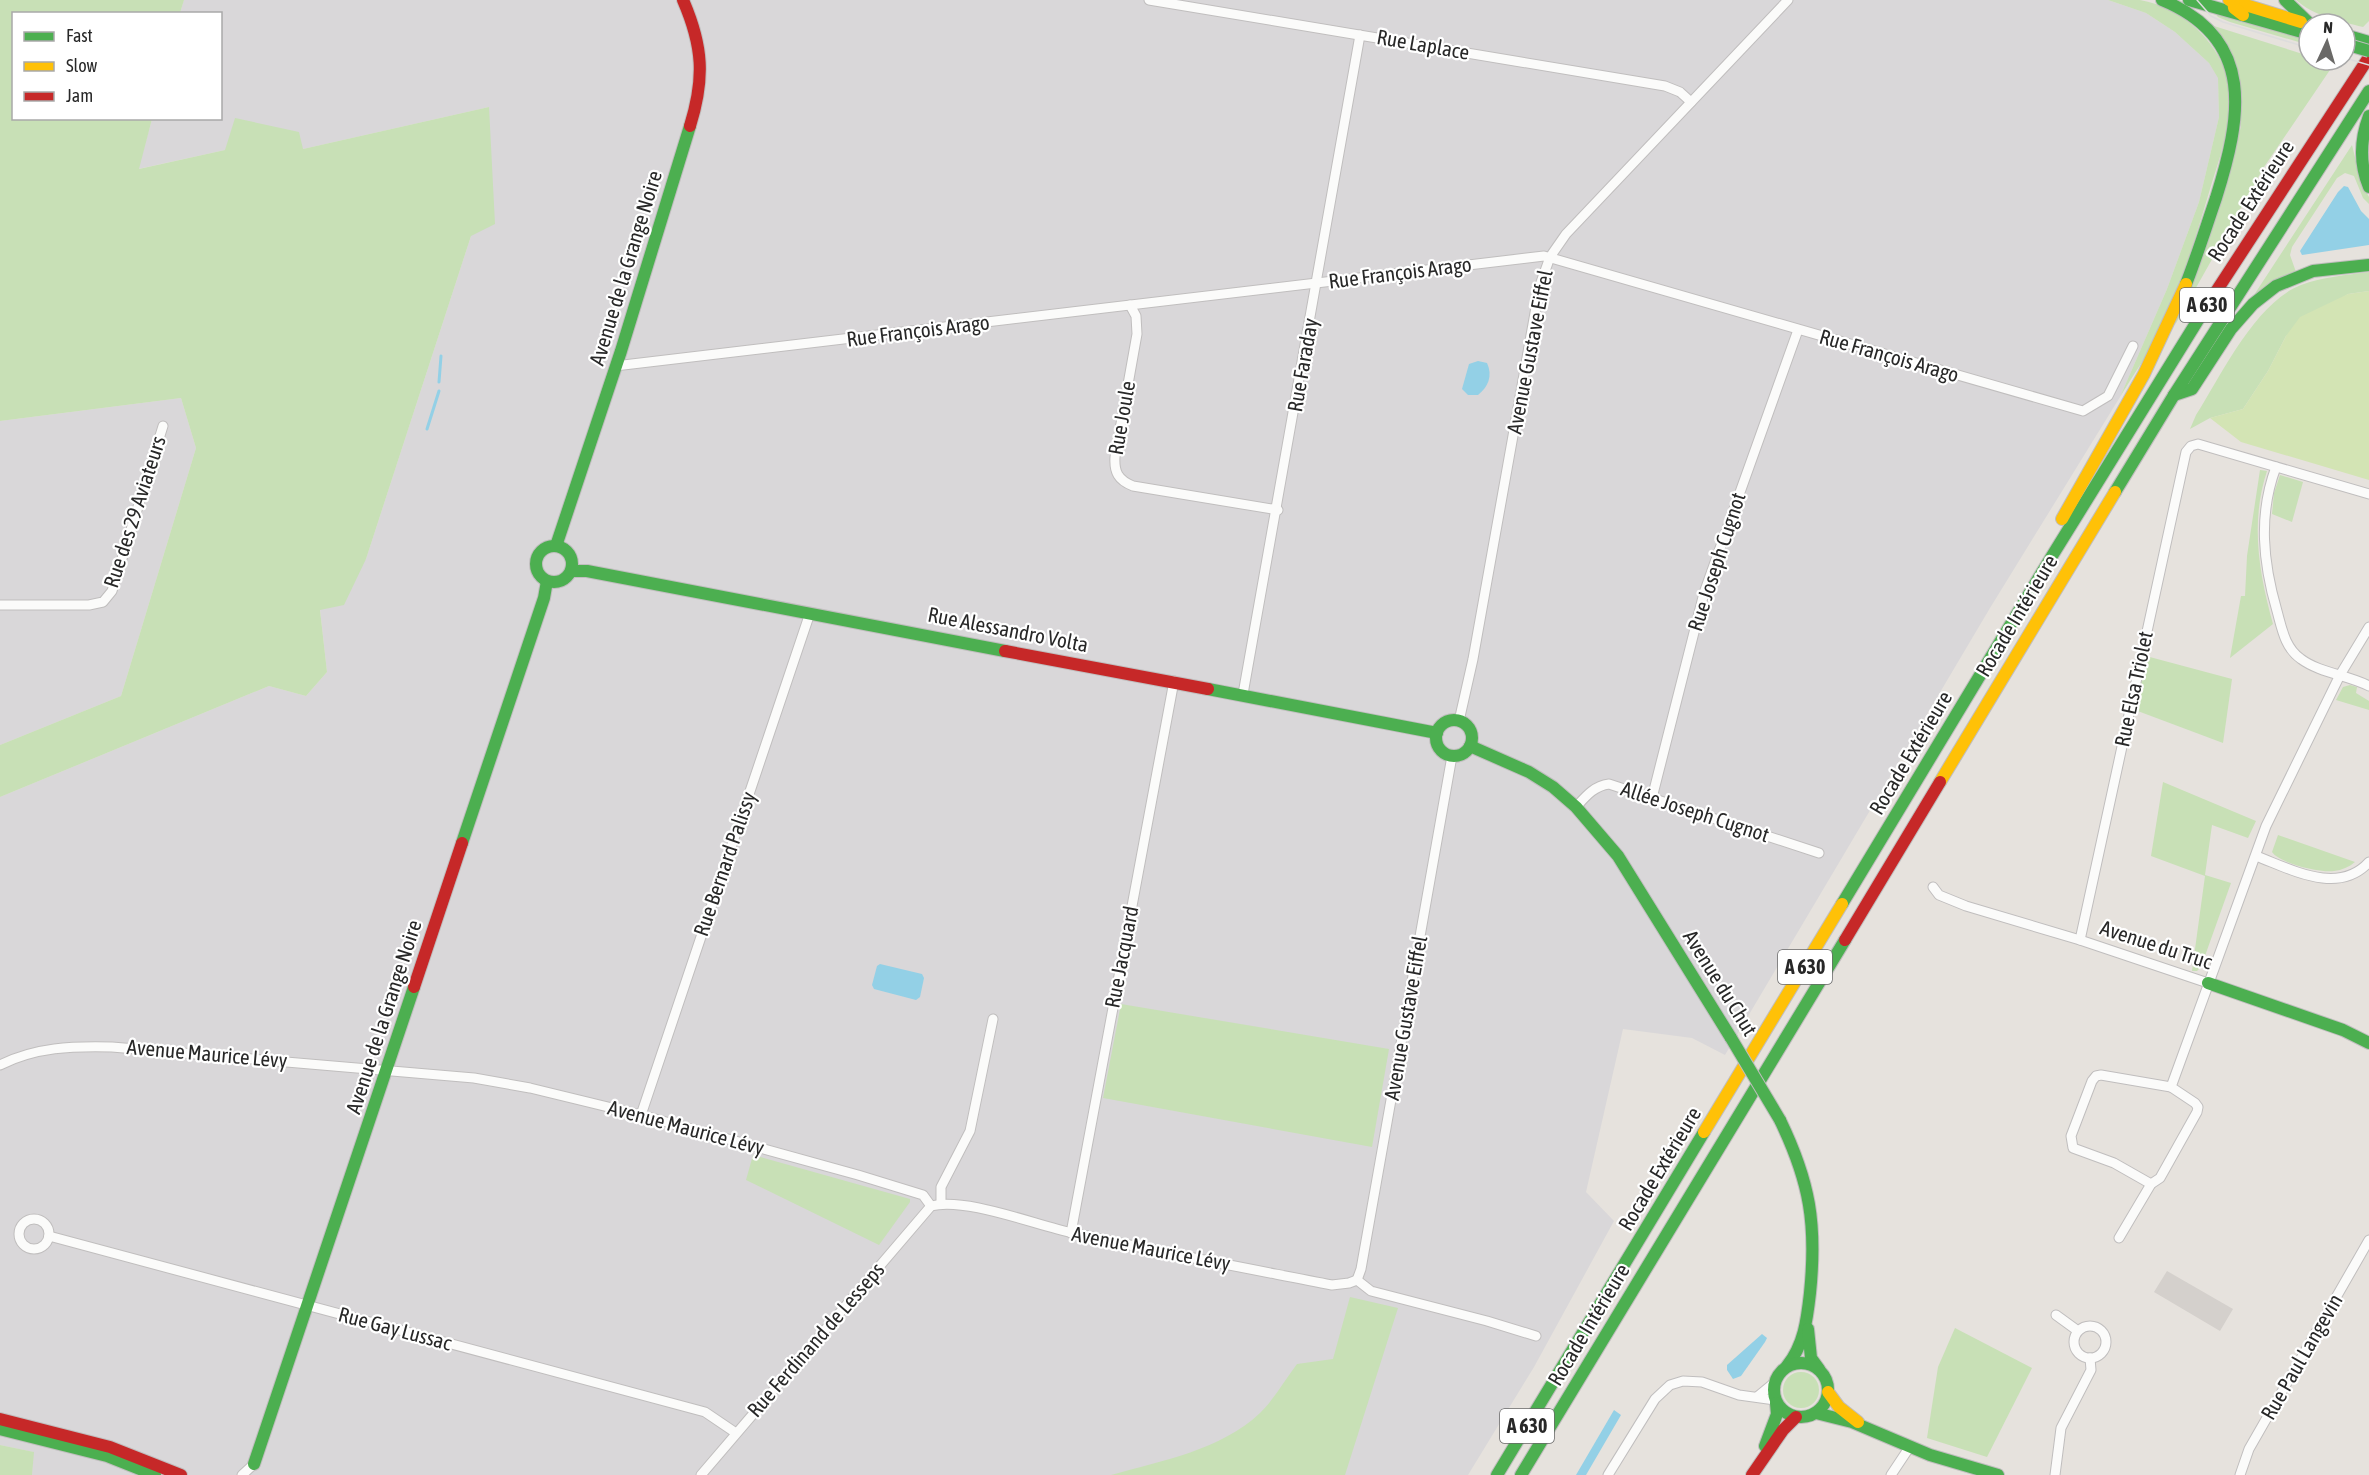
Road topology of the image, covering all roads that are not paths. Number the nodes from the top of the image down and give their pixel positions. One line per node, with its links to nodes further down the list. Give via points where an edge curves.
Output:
1 (683, 0): 26 (main road, Avenue de la Grange Noire, via 696,27 701,50 698,100)
2 (1149, 0): 12 (street, Rue Laplace)
3 (1788, 0): 17 (street, Avenue Gustave Eiffel)
4 (2162, 0): 33 (main road, via 2207,29 2229,62 2236,91 2230,143 2219,189 2170,323 2051,539)
5 (2189, 0): 9 (main road)
6 (2231, 0): 9 (main road); 10 (main road)
7 (2285, 0): 8 (main road)
8 (2298, 12)
9 (2243, 15): 11 (main road)
10 (2297, 20)
11 (2297, 31)
12 (1360, 35): 17 (street, Rue Laplace, via 1665,86); 22 (street, Rue Faraday)
13 (2369, 50): 15 (main road)
14 (2369, 57): 15 (main road, Rocade Extérieure / A 630)
15 (2347, 88): 33 (main road, Rocade Extérieure / A 630)
16 (2369, 91): 27 (main road, Rocade Intérieure / A 630)
17 (1691, 102): 20 (street, Avenue Gustave Eiffel, via 1566,234)
18 (2369, 116): 19 (main road, via 2361,148)
19 (2369, 187)
20 (1550, 257): 22 (street, Rue François Arago); 24 (street, Rue François Arago); 43 (street, Avenue Gustave Eiffel, via 1540,285)
21 (2369, 265): 27 (main road, via 2313,271 2276,286 2231,329 2193,389)
22 (1317, 283): 23 (street, Rue François Arago); 31 (street, Rue Faraday)
23 (1130, 305): 26 (street, Rue François Arago); 31 (street, Rue Joule, via 1136,316 1137,334 1115,457 1114,468 1120,479 1133,486)
24 (1798, 330): 25 (street, Rue François Arago, via 2084,411 2108,396); 47 (street, Rue Joseph Cugnot, via 1704,593)
25 (2133, 346)
26 (615, 366): 32 (main road, Avenue de la Grange Noire)
27 (2174, 395): 95 (main road, Rocade Intérieure / A 630)
28 (163, 426): 36 (street, Rue des 29 Aviateurs, via 112,591 103,602)
29 (2276, 467): 30 (street); 39 (street, via 2266,500 2265,551 2283,633 2291,651 2300,659); 53 (street, Rue Elsa Triolet, via 2198,444 2191,446 2182,463)
30 (2369, 494)
31 (1278, 510): 42 (street, Rue Faraday)
32 (556, 546): 34 (main road, via 569,555); 35 (main road, via 545,548 537,557 536,568)
33 (2052, 556): 94 (main road, Rocade Extérieure / A 630)
34 (571, 571): 35 (main road, via 564,580); 37 (main road, Rue Alessandro Volta)
35 (547, 581): 58 (main road, Avenue de la Grange Noire)
36 (0, 605)
37 (810, 613): 40 (main road, Rue Alessandro Volta); 60 (street, Rue Bernard Palissy)
38 (2369, 627): 39 (street)
39 (2340, 675): 41 (street); 50 (street, via 2266,826)
40 (1174, 681): 42 (main road, Rue Alessandro Volta); 63 (street, Rue Jacquard)
41 (2369, 686)
42 (1243, 694): 44 (main road, Rue Alessandro Volta)
43 (1460, 721): 44 (main road, via 1449,721); 45 (main road, via 1472,734)
44 (1437, 733): 46 (main road, via 1439,748)
45 (1470, 746): 46 (main road, via 1463,754); 48 (main road, Avenue du Chut, via 1529,772)
46 (1452, 756): 67 (street, Avenue Gustave Eiffel)
47 (1653, 798): 48 (street, Allée Joseph Cugnot, via 1609,784 1590,792); 49 (street, Allée Joseph Cugnot)
48 (1576, 807): 70 (main road, Avenue du Chut, bridge, via 1618,856 1780,1120 1799,1162 1813,1225)
49 (1819, 853)
50 (2256, 856): 51 (street, via 2319,879 2340,878); 54 (street)
51 (2368, 865)
52 (1933, 887): 53 (street, Avenue du Truc, via 1939,895 1966,906)
53 (2080, 940): 54 (street, Avenue du Truc)
54 (2208, 983): 56 (main road, Avenue du Truc, via 2343,1030); 59 (street)
55 (993, 1019): 62 (street, via 970,1131 940,1187)
56 (2369, 1043)
57 (0, 1065): 58 (street, Avenue Maurice Lévy, via 29,1053 73,1046 147,1048)
58 (387, 1070): 60 (street, Avenue Maurice Lévy, via 474,1078); 68 (main road, Avenue de la Grange Noire)
59 (2171, 1087): 61 (street, via 2198,1107 2160,1178); 61 (street, via 2096,1076 2071,1136 2073,1148 2079,1152 2114,1163)
60 (641, 1115): 62 (street, Avenue Maurice Lévy, via 908,1189)
61 (2151, 1184): 65 (street)
62 (936, 1205): 63 (street, Avenue Maurice Lévy, via 960,1204); 85 (street, Rue Ferdinand de Lesseps)
63 (1071, 1233): 67 (street, Avenue Maurice Lévy, via 1332,1285)
64 (49, 1236): 68 (street, Rue Gay Lussac)
65 (2119, 1238)
66 (2369, 1240): 101 (street, Rue Paul Langevin, via 2244,1458)
67 (1357, 1280): 72 (street, via 1371,1291)
68 (307, 1306): 85 (street, Rue Gay Lussac, via 705,1412); 88 (main road, Avenue de la Grange Noire)
69 (2056, 1315): 71 (street)
70 (1808, 1316): 74 (main road, Avenue du Chut, via 1801,1344); 75 (main road, Avenue du Chut, via 1811,1358)
71 (2078, 1331): 73 (street, via 2073,1341 2076,1351); 73 (street, via 2092,1326 2105,1336 2103,1351)
72 (1536, 1336)
73 (2090, 1358): 100 (street, via 2091,1370 2061,1428)
74 (1788, 1366): 75 (main road, via 1804,1363); 76 (main road)
75 (1819, 1369): 77 (main road, via 1828,1383)
76 (1774, 1383): 78 (street); 79 (main road)
77 (1828, 1392): 80 (main road, via 1824,1406); 83 (main road, via 1839,1407)
78 (1757, 1397): 79 (street); 96 (street, via 1702,1382 1670,1385 1655,1398)
79 (1776, 1402): 81 (main road, via 1788,1415); 87 (main road, via 1777,1413)
80 (1816, 1413): 81 (main road); 83 (main road)
81 (1796, 1417): 87 (main road)
82 (0, 1419): 91 (main road, via 110,1447)
83 (1866, 1428): 86 (main road)
84 (0, 1429): 90 (main road, via 107,1456)
85 (736, 1433): 93 (street, Rue Ferdinand de Lesseps)
86 (1909, 1448): 89 (main road); 98 (street)
87 (1760, 1462): 97 (main road)
88 (254, 1470): 92 (street, Avenue de la Grange Noire)
89 (1981, 1472): 99 (main road)
90 (155, 1475)
91 (181, 1475)
92 (242, 1475)
93 (701, 1475)
94 (1497, 1475)
95 (1521, 1475)
96 (1608, 1475)
97 (1752, 1475)
98 (1891, 1475)
99 (1998, 1475)
100 (2055, 1475)
101 (2240, 1475)

